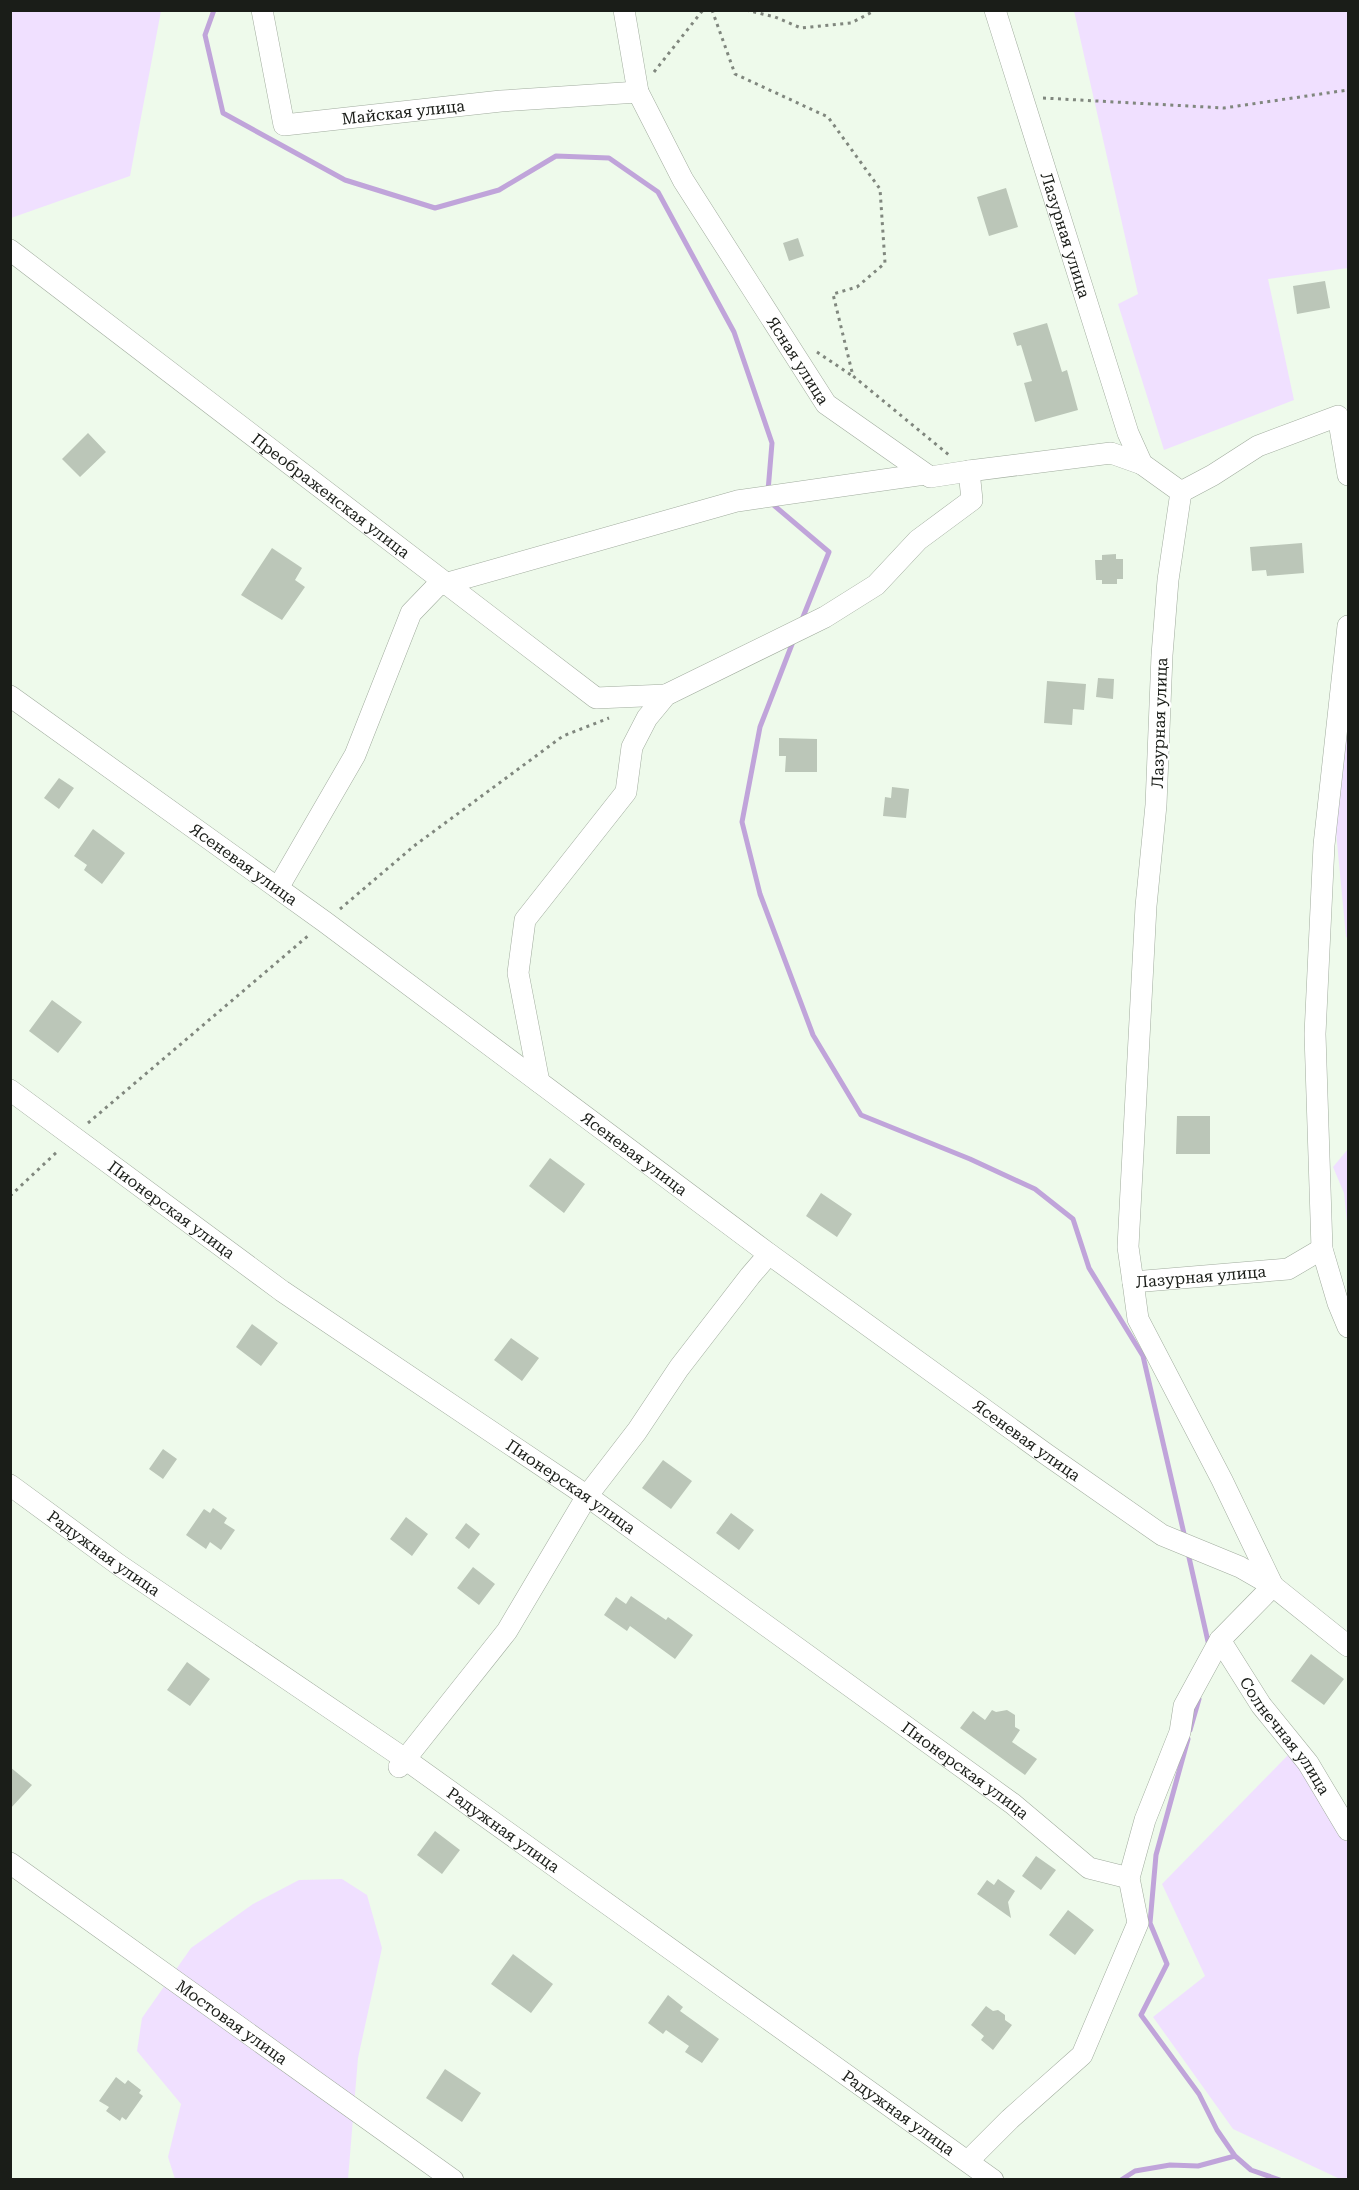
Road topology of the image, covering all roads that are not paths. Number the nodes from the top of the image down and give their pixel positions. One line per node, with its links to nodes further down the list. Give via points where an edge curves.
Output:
1 (262, 10): 4 (street, Майская улица, via 284,125 501,101)
2 (624, 10): 4 (street, Ясная улица)
3 (994, 10): 6 (street, Лазурная улица, via 1128,433)
4 (638, 92): 8 (street, Ясная улица, via 683,180 826,404)
5 (10, 250): 11 (street, Преображенская улица)
6 (1142, 464): 7 (street, via 1111,453); 10 (street)
7 (969, 471): 8 (street, via 930,477); 13 (street, via 972,500 918,540 876,585 825,617)
8 (926, 474): 11 (street, via 737,501)
9 (1348, 476): 10 (street, via 1338,416 1258,446)
10 (1181, 492): 20 (street, Лазурная улица, via 1168,580 1146,906 1128,1247)
11 (446, 583): 13 (street, Преображенская улица, via 596,698); 15 (street, via 437,586 411,613 355,755)
12 (1348, 626): 18 (street, via 1324,845 1316,1022)
13 (666, 695): 16 (street, via 647,718 632,747 626,792 525,920 518,973)
14 (10, 696): 15 (street, Ясеневая улица)
15 (278, 888): 16 (street, Ясеневая улица)
16 (539, 1082): 19 (street, Ясеневая улица)
17 (10, 1090): 23 (street, Пионерская улица, via 282,1291)
18 (1322, 1250): 20 (street, Лазурная улица, via 1288,1269); 21 (street)
19 (769, 1254): 23 (street, via 679,1368); 24 (street, Ясеневая улица, via 1162,1535)
20 (1133, 1282): 24 (street, via 1138,1319)
21 (1348, 1327)
22 (10, 1485): 27 (street, Радужная улица)
23 (587, 1496): 27 (street, via 507,1631); 30 (street, Пионерская улица, via 1013,1804 1089,1868)
24 (1273, 1586): 25 (street); 26 (street, Ясеневая улица)
25 (1220, 1640): 28 (street, Солнечная улица, via 1261,1705 1308,1763); 30 (street, via 1184,1706 1180,1732 1145,1821)
26 (1348, 1646)
27 (402, 1763): 31 (street, Радужная улица)
28 (1348, 1830)
29 (10, 1863): 32 (street, Мостовая улица)
30 (1129, 1878): 31 (street, via 1138,1923 1082,2055)
31 (968, 2161): 33 (street, Радужная улица)
32 (453, 2180)
33 (993, 2180)

